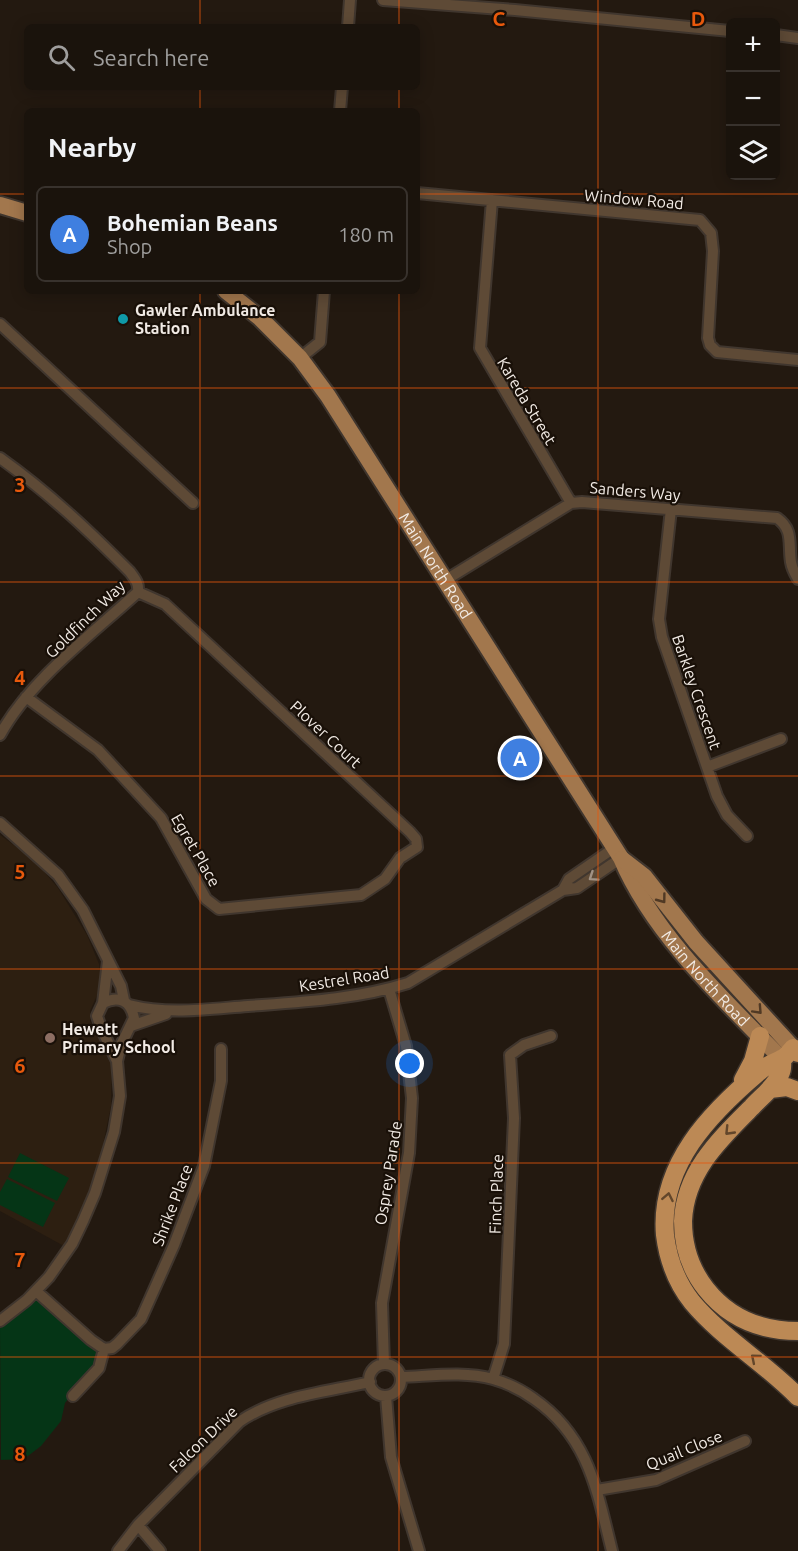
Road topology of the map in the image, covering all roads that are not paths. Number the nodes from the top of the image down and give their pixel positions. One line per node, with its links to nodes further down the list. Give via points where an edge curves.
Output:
1 (350, 0): 3 (street)
2 (383, 0): 4 (street)
3 (348, 24)
4 (726, 31)
5 (780, 36): 6 (street)
6 (798, 38)
7 (342, 90): 8 (street)
8 (340, 108)
9 (420, 193): 10 (street, Window Road)
10 (492, 200): 17 (street, Window Road, via 700,220 711,233 713,251 710,345 717,351); 20 (street, Kareda Street, via 480,348)
11 (0, 205): 12 (main road)
12 (24, 212)
13 (230, 294): 16 (main road, Main North Road)
14 (324, 294): 16 (street, via 320,342)
15 (0, 324): 19 (street)
16 (300, 358): 23 (main road, Main North Road)
17 (798, 360)
18 (0, 458): 24 (street, Goldfinch Way, via 70,513 130,572)
19 (193, 503)
20 (571, 503): 21 (street, Sanders Way); 23 (street, Sanders Way)
21 (671, 509): 22 (street, Sanders Way, via 777,518 790,535 791,564); 28 (street, Barkley Crescent, via 659,619)
22 (798, 579)
23 (444, 581): 31 (main road, Main North Road)
24 (138, 592): 25 (street, Goldfinch Way); 32 (street, Plover Court, via 165,604 416,839 417,847 400,858 385,879 361,895)
25 (26, 697): 26 (street, Goldfinch Way); 32 (street, Egret Place, via 98,750 161,818 206,899 219,909)
26 (0, 735)
27 (782, 739): 28 (street)
28 (707, 767): 30 (street, Barkley Crescent, via 727,815)
29 (0, 823): 33 (street, via 59,876 83,910)
30 (747, 836)
31 (618, 853): 34 (street, Kestrel Road, via 576,888 563,890 408,983); 41 (main road, Main North Road, via 632,884 671,938 707,984); 43 (main road, Main North Road, one-way to 43, via 644,876)
32 (346, 897)
33 (108, 961): 35 (street); 36 (street)
34 (389, 989): 37 (street, Kestrel Road, via 302,1002); 53 (street, Osprey Parade, via 406,1046 412,1098 409,1153 382,1303)
35 (104, 1003): 36 (street, via 111,999); 38 (street, via 97,1016)
36 (127, 1003): 37 (street, Kestrel Road, via 151,1011); 39 (street, via 134,1018)
37 (175, 1011): 39 (street, Kestrel Road)
38 (101, 1028): 39 (street, via 114,1035); 44 (street)
39 (129, 1028): 44 (street)
40 (551, 1036): 55 (street, Finch Place, via 510,1054 514,1118 504,1344)
41 (760, 1036): 43 (main road, Main North Road); 48 (highway, via 748,1071)
42 (221, 1049): 52 (street, Shrike Place, via 221,1081 204,1166 174,1245 141,1319 117,1344)
43 (791, 1053): 45 (highway); 46 (highway); 48 (highway, via 768,1065)
44 (117, 1061): 49 (street, via 120,1096 114,1132 95,1193 72,1244)
45 (798, 1074)
46 (770, 1089): 47 (highway, via 787,1087); 51 (highway, one-way to 51, via 701,1163 685,1204 684,1241 697,1276 724,1308 755,1325)
47 (798, 1091)
48 (730, 1098): 59 (highway, one-way to 48, via 692,1302 678,1279 668,1250 666,1200 674,1173 698,1132)
49 (36, 1291): 50 (street); 52 (street)
50 (0, 1321)
51 (798, 1331)
52 (104, 1349): 57 (street, via 99,1368)
53 (384, 1364): 54 (street, via 392,1365); 56 (street, via 376,1367)
54 (401, 1377): 55 (street, via 459,1375); 58 (street, via 400,1386)
55 (493, 1379): 61 (street, via 525,1393 564,1425 590,1468)
56 (370, 1382): 58 (street, via 378,1394); 62 (street, Falcon Drive, via 278,1403 250,1414)
57 (73, 1396)
58 (386, 1396): 65 (street, via 391,1457)
59 (798, 1397)
60 (746, 1441): 61 (street, Quail Close, via 656,1480)
61 (597, 1490): 66 (street)
62 (138, 1525): 63 (street, Falcon Drive); 64 (street)
63 (118, 1551)
64 (160, 1551)
65 (419, 1551)
66 (612, 1551)

